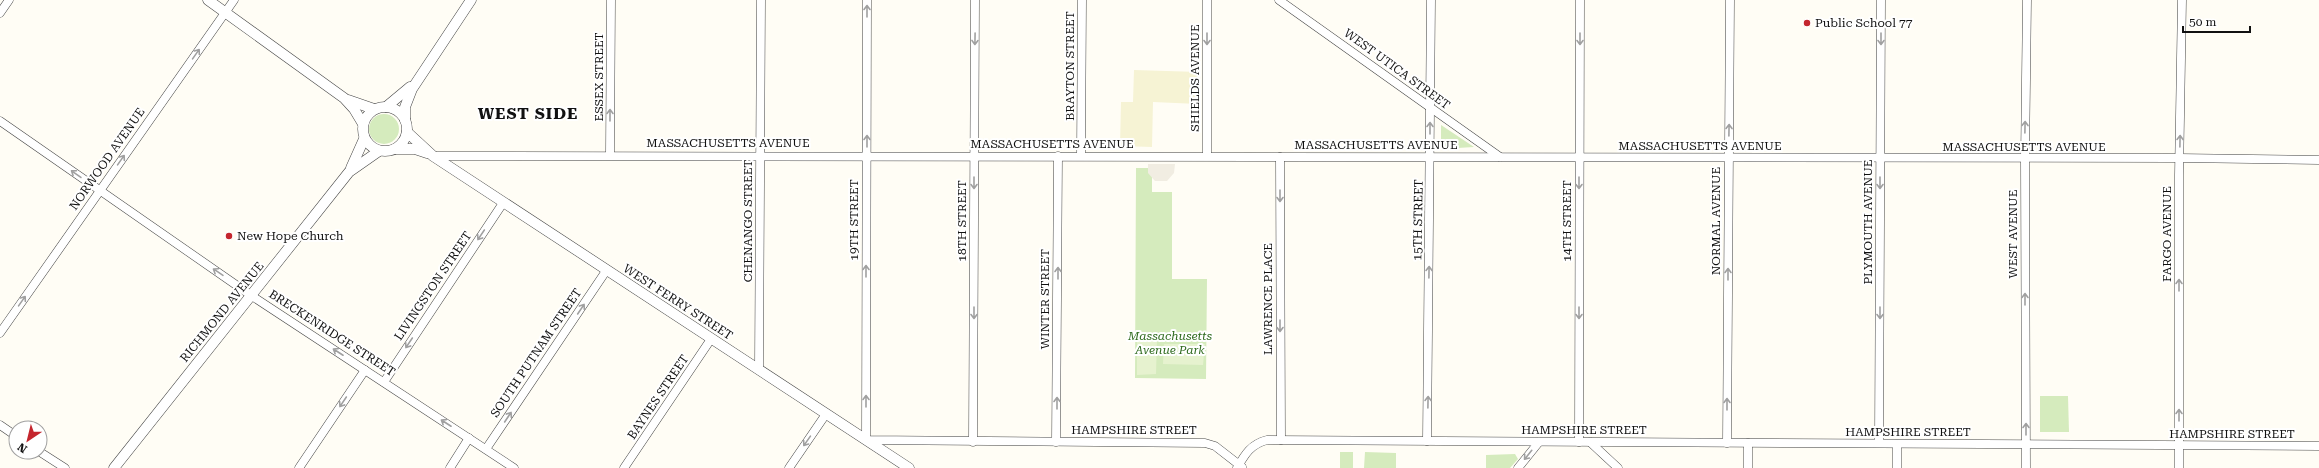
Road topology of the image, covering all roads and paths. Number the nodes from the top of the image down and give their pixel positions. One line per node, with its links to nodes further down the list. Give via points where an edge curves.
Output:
1 (9, 0): 18 (street)
2 (208, 0): 19 (street)
3 (234, 0): 19 (street, NORWOOD AVENUE)
4 (470, 0): 20 (street)
5 (611, 0): 32 (street, ESSEX STREET, one-way to 5)
6 (761, 0): 33 (street, CHENANGO STREET)
7 (867, 0): 34 (street, 19TH STREET, one-way to 7)
8 (975, 0): 36 (street, 18TH STREET, one-way to 36)
9 (1082, 0): 38 (street, BRAYTON STREET)
10 (1207, 0): 39 (street, SHIELDS AVENUE, one-way to 39)
11 (1279, 0): 23 (street, WEST UTICA STREET)
12 (1431, 0): 23 (street, 15TH STREET)
13 (1580, 0): 43 (street, 14TH STREET, one-way to 43)
14 (1730, 0): 44 (street, NORMAL AVENUE, one-way to 14)
15 (1881, 0): 46 (street, PLYMOUTH AVENUE, one-way to 46)
16 (2027, 0): 47 (street, WEST AVENUE, one-way to 16)
17 (2182, 0): 45 (street, FARGO AVENUE, one-way to 17)
18 (0, 13)
19 (225, 13): 21 (street); 50 (street, NORWOOD AVENUE, one-way to 19)
20 (419, 77): 22 (street, via 399,98); 26 (street, via 406,102)
21 (344, 98): 24 (street); 27 (street)
22 (386, 107): 24 (street); 26 (street, via 396,110)
23 (1430, 108): 41 (street, 15TH STREET, one-way to 23); 42 (street, WEST UTICA STREET)
24 (374, 109): 27 (street)
25 (0, 120): 50 (street, BRECKENRIDGE STREET, one-way to 25)
26 (405, 120): 28 (street)
27 (362, 124): 29 (street)
28 (407, 132): 30 (street, via 404,141); 35 (street, WEST FERRY STREET)
29 (364, 139): 31 (street); 49 (street, RICHMOND AVENUE)
30 (395, 149): 31 (street); 35 (street, WEST FERRY STREET, via 420,150)
31 (379, 151): 49 (street, RICHMOND AVENUE)
32 (610, 154): 33 (street, MASSACHUSETTS AVENUE); 35 (street, MASSACHUSETTS AVENUE)
33 (760, 155): 34 (street, MASSACHUSETTS AVENUE); 57 (street, CHENANGO STREET)
34 (867, 155): 36 (street, MASSACHUSETTS AVENUE); 61 (street, 19TH STREET, one-way to 34)
35 (433, 156): 51 (street, WEST FERRY STREET)
36 (974, 156): 37 (street, MASSACHUSETTS AVENUE); 64 (street, 18TH STREET, one-way to 64)
37 (1058, 156): 38 (street, MASSACHUSETTS AVENUE); 65 (street, WINTER STREET, one-way to 37)
38 (1081, 156): 39 (street, MASSACHUSETTS AVENUE)
39 (1207, 156): 40 (street, MASSACHUSETTS AVENUE)
40 (1280, 157): 41 (street, MASSACHUSETTS AVENUE); 62 (street, LAWRENCE PLACE, one-way to 62)
41 (1430, 157): 42 (street, MASSACHUSETTS AVENUE); 63 (street, 15TH STREET, one-way to 41)
42 (1500, 157): 43 (street, MASSACHUSETTS AVENUE)
43 (1579, 158): 44 (street, MASSACHUSETTS AVENUE); 67 (street, 14TH STREET, one-way to 67)
44 (1728, 158): 46 (street, MASSACHUSETTS AVENUE); 69 (street, NORMAL AVENUE, one-way to 44)
45 (2179, 158): 47 (street, MASSACHUSETTS AVENUE); 48 (street, MASSACHUSETTS AVENUE); 74 (street, FARGO AVENUE, one-way to 45)
46 (1880, 159): 47 (street, MASSACHUSETTS AVENUE); 71 (street, PLYMOUTH AVENUE, one-way to 71)
47 (2025, 159): 73 (street, WEST AVENUE, one-way to 47)
48 (2319, 160)
49 (350, 172): 53 (street, RICHMOND AVENUE)
50 (100, 190): 53 (street, BRECKENRIDGE STREET, one-way to 50); 54 (street, NORWOOD AVENUE, one-way to 50)
51 (503, 203): 52 (street, WEST FERRY STREET); 58 (street, LIVINGSTON STREET, one-way to 58)
52 (606, 271): 55 (street, WEST FERRY STREET); 76 (street, SOUTH PUTNAM STREET, one-way to 52)
53 (252, 296): 56 (street, BRECKENRIDGE STREET, one-way to 53); 80 (street, RICHMOND AVENUE)
54 (0, 333)
55 (711, 339): 57 (street, WEST FERRY STREET); 84 (street, BAYNES STREET)
56 (365, 370): 58 (street, BRECKENRIDGE STREET); 81 (street, one-way to 81)
57 (759, 370): 59 (street, WEST FERRY STREET)
58 (384, 382): 60 (street, BRECKENRIDGE STREET, one-way to 58)
59 (826, 414): 61 (street, WEST FERRY STREET); 85 (street, one-way to 85)
60 (470, 438): 76 (street, BRECKENRIDGE STREET); 82 (street)
61 (866, 440): 64 (street, HAMPSHIRE STREET); 86 (street, WEST FERRY STREET)
62 (1280, 440): 63 (street, HAMPSHIRE STREET); 78 (street, HAMPSHIRE STREET, via 1257,443 1245,454)
63 (1427, 441): 66 (street, HAMPSHIRE STREET)
64 (973, 442): 65 (street, HAMPSHIRE STREET)
65 (1056, 442): 78 (street, HAMPSHIRE STREET, via 1205,443 1215,446)
66 (1539, 442): 67 (street, HAMPSHIRE STREET); 87 (street, one-way to 87)
67 (1579, 442): 68 (street, HAMPSHIRE STREET)
68 (1590, 442): 69 (street, HAMPSHIRE STREET); 88 (street)
69 (1727, 443): 70 (street, HAMPSHIRE STREET)
70 (1748, 443): 71 (street, HAMPSHIRE STREET); 89 (street)
71 (1879, 443): 72 (street, HAMPSHIRE STREET)
72 (1897, 444): 73 (street, HAMPSHIRE STREET); 90 (street)
73 (2026, 444): 74 (street, HAMPSHIRE STREET); 91 (street, WEST AVENUE)
74 (2179, 446): 75 (street, HAMPSHIRE STREET); 92 (street, FARGO AVENUE)
75 (2319, 446)
76 (486, 449): 83 (street, BRECKENRIDGE STREET)
77 (48, 457): 79 (street)
78 (1240, 467)
79 (65, 468)
80 (114, 468)
81 (299, 468)
82 (450, 468)
83 (514, 468)
84 (624, 468)
85 (789, 468)
86 (910, 468)
87 (1518, 468)
88 (1618, 468)
89 (1748, 468)
90 (1897, 468)
91 (2026, 468)
92 (2178, 468)

